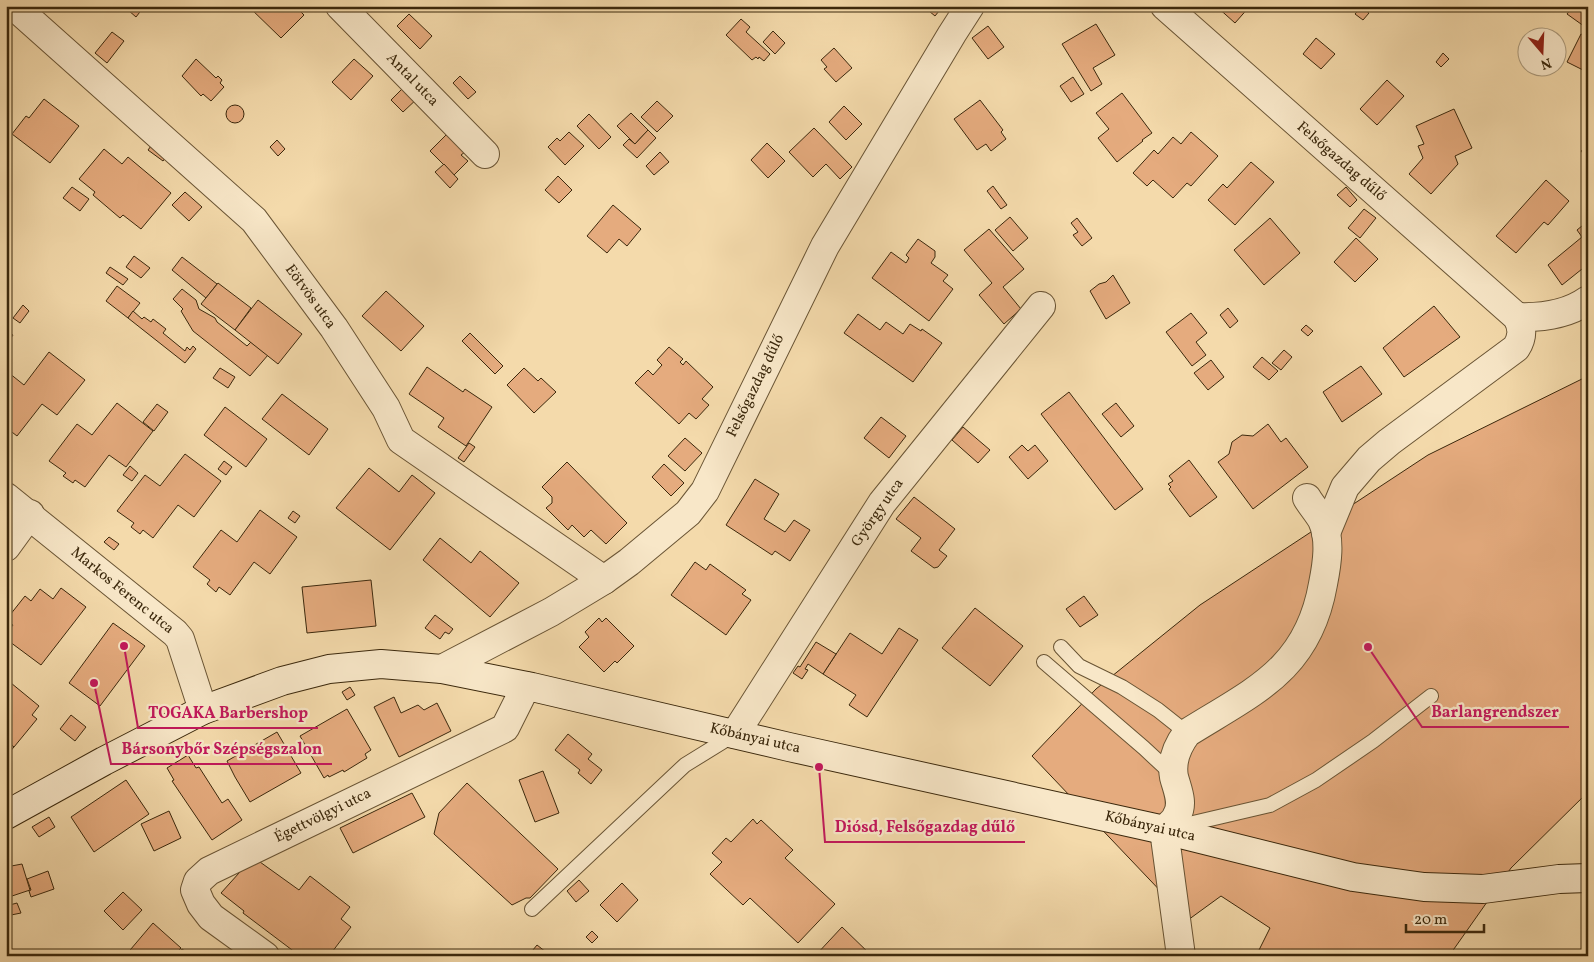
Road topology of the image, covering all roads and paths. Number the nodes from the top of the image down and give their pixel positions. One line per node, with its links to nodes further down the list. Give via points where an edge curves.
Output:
1 (14, 6): 14 (street, Eötvös utca, via 254,220 334,328 386,408 401,440)
2 (340, 6): 5 (street, Antal utca)
3 (970, 6): 14 (street, Felsőgazdag dűlő, via 825,246 705,491 688,513)
4 (1165, 6): 8 (street, Felsőgazdag dűlő)
5 (485, 154)
6 (1588, 300): 8 (street, via 1566,312 1537,318)
7 (1041, 306): 22 (street, György utca, via 882,503)
8 (1517, 317): 12 (street, via 1522,334 1516,348 1369,459 1345,487)
9 (6, 496): 11 (street, Markos Ferenc utca)
10 (1306, 498): 12 (street)
11 (30, 514): 13 (street); 20 (street, Markos Ferenc utca, via 175,633)
12 (1326, 533): 21 (street, via 1327,564 1321,595 1304,642 1268,682)
13 (6, 547)
14 (604, 580): 17 (street, Felsőgazdag dűlő, via 551,612)
15 (1061, 648): 21 (lane, via 1079,666 1122,687)
16 (1044, 662): 23 (lane)
17 (442, 669): 18 (street, Kőbányai utca); 20 (street, Kőbányai utca, via 382,664 329,668 282,681)
18 (526, 686): 22 (street, Kőbányai utca); 28 (street, Égettvölgyi utca, via 505,728 209,871 198,881 195,890 211,917)
19 (1431, 696): 25 (lane, via 1316,780 1270,805)
20 (204, 710): 24 (street, Kőbányai utca)
21 (1188, 733): 23 (street, via 1176,754)
22 (735, 734): 25 (street, Kőbányai utca); 27 (lane, via 685,765)
23 (1174, 776): 25 (street, via 1180,804 1177,816)
24 (6, 815)
25 (1164, 830): 26 (street, Kőbányai utca, via 1353,877 1424,887 1483,889); 29 (street)
26 (1588, 878)
27 (532, 910)
28 (265, 956)
29 (1181, 956)

